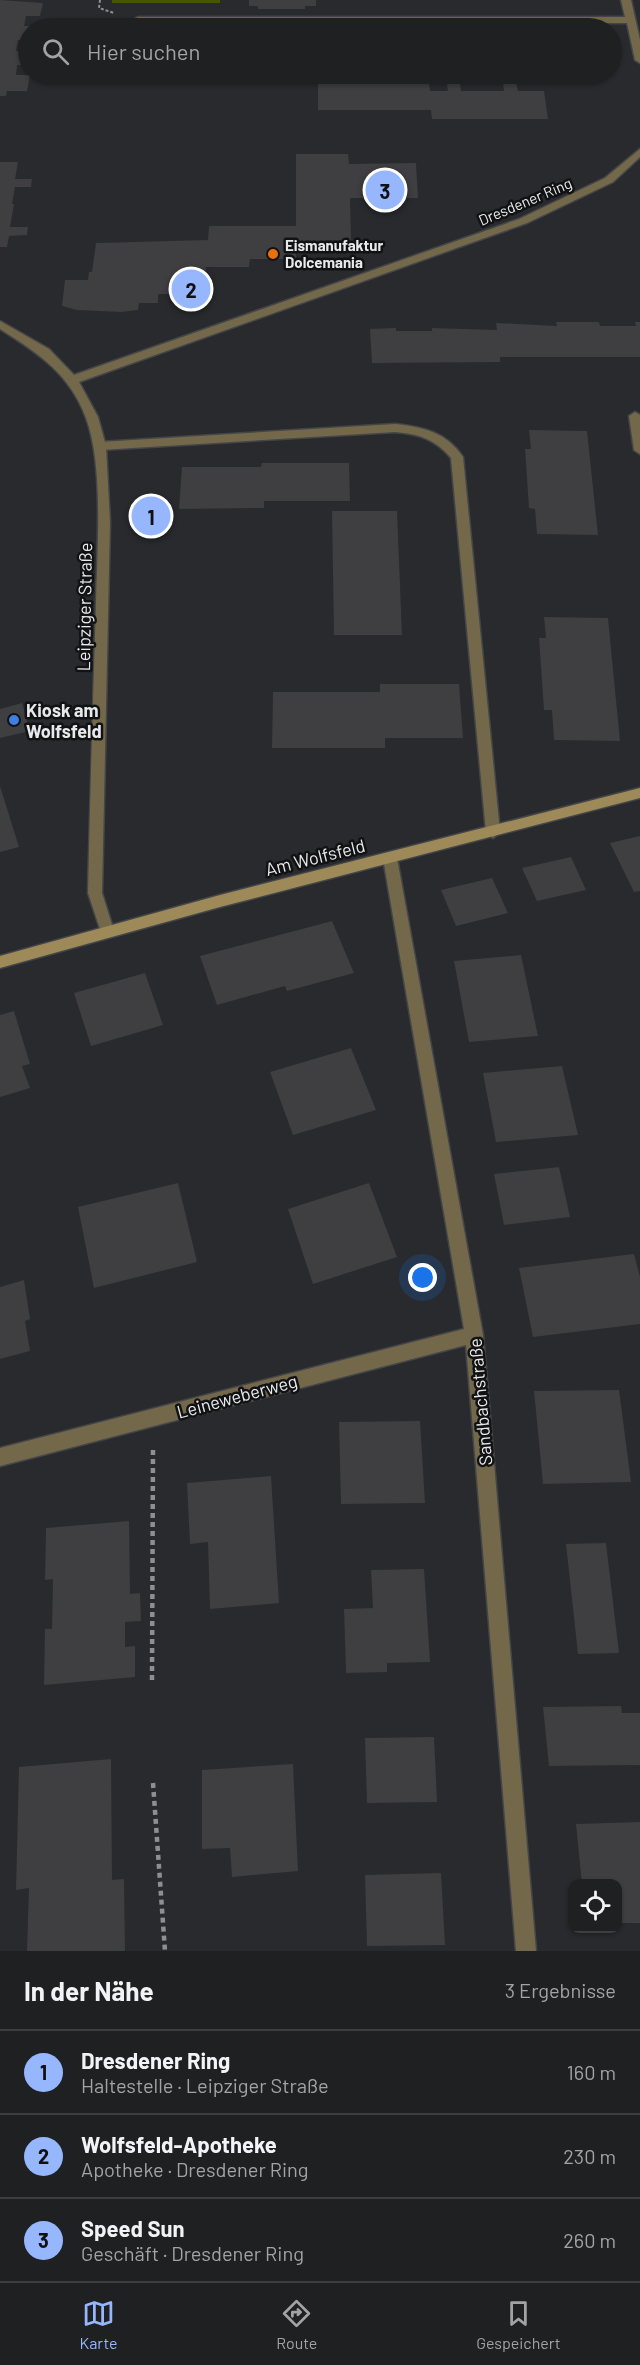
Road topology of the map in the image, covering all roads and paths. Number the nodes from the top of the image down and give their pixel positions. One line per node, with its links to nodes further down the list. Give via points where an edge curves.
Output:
1 (626, 0): 3 (street)
2 (622, 20): 3 (street)
3 (631, 20): 4 (street)
4 (640, 60)
5 (640, 152): 7 (street, Dresdener Ring, via 609,180 524,221)
6 (0, 324): 7 (street, Leipziger Straße, via 45,352)
7 (72, 380): 9 (street, Leipziger Straße, via 92,417)
8 (635, 416): 10 (street)
9 (100, 446): 12 (street, via 395,428 425,431 444,440 457,457); 14 (street, Leipziger Straße, via 104,522 95,893)
10 (640, 450)
11 (640, 793): 12 (street, Am Wolfsfeld)
12 (493, 832): 13 (street, Am Wolfsfeld)
13 (390, 858): 14 (street, Am Wolfsfeld); 16 (street, Sandbachstraße)
14 (106, 931): 15 (street, Am Wolfsfeld)
15 (0, 962)
16 (474, 1335): 17 (street, Leineweberweg); 22 (street, Sandbachstraße)
17 (153, 1418): 18 (street, Leineweberweg); 19 (path)
18 (0, 1458)
19 (152, 1680)
20 (153, 1783): 21 (path)
21 (165, 1951)
22 (526, 1951)

